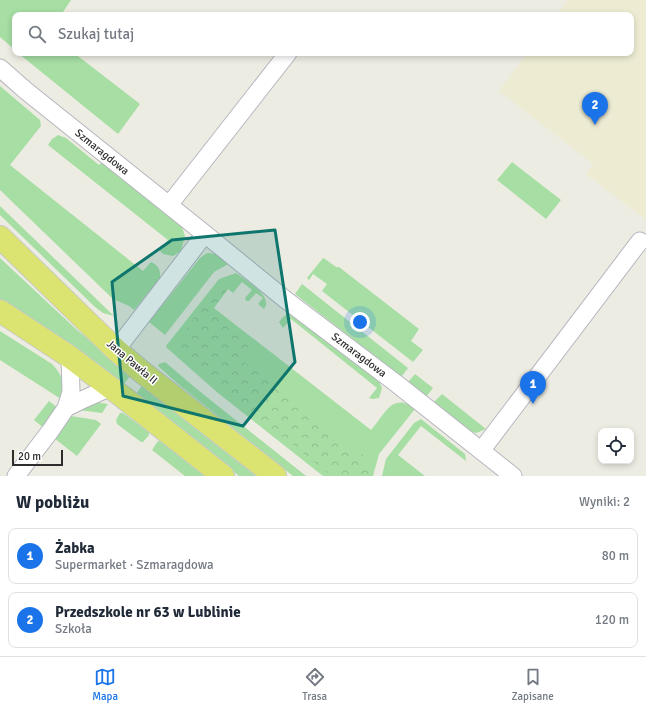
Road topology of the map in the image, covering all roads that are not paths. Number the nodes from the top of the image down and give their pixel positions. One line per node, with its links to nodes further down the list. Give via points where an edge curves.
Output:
1 (286, 56): 3 (street)
2 (0, 68): 3 (street, Szmaragdowa)
3 (169, 205): 4 (street, Szmaragdowa)
4 (205, 234): 8 (street); 12 (street, Szmaragdowa)
5 (0, 237): 8 (main road, Jana Pawła II)
6 (640, 241): 12 (street)
7 (0, 311): 9 (main road)
8 (116, 350): 15 (main road, Jana Pawła II)
9 (70, 357): 10 (main road); 11 (street, via 72,392)
10 (111, 387): 11 (street); 14 (main road)
11 (66, 408): 13 (street)
12 (481, 451): 16 (street, Szmaragdowa)
13 (16, 476)
14 (222, 476)
15 (275, 476)
16 (513, 476)

